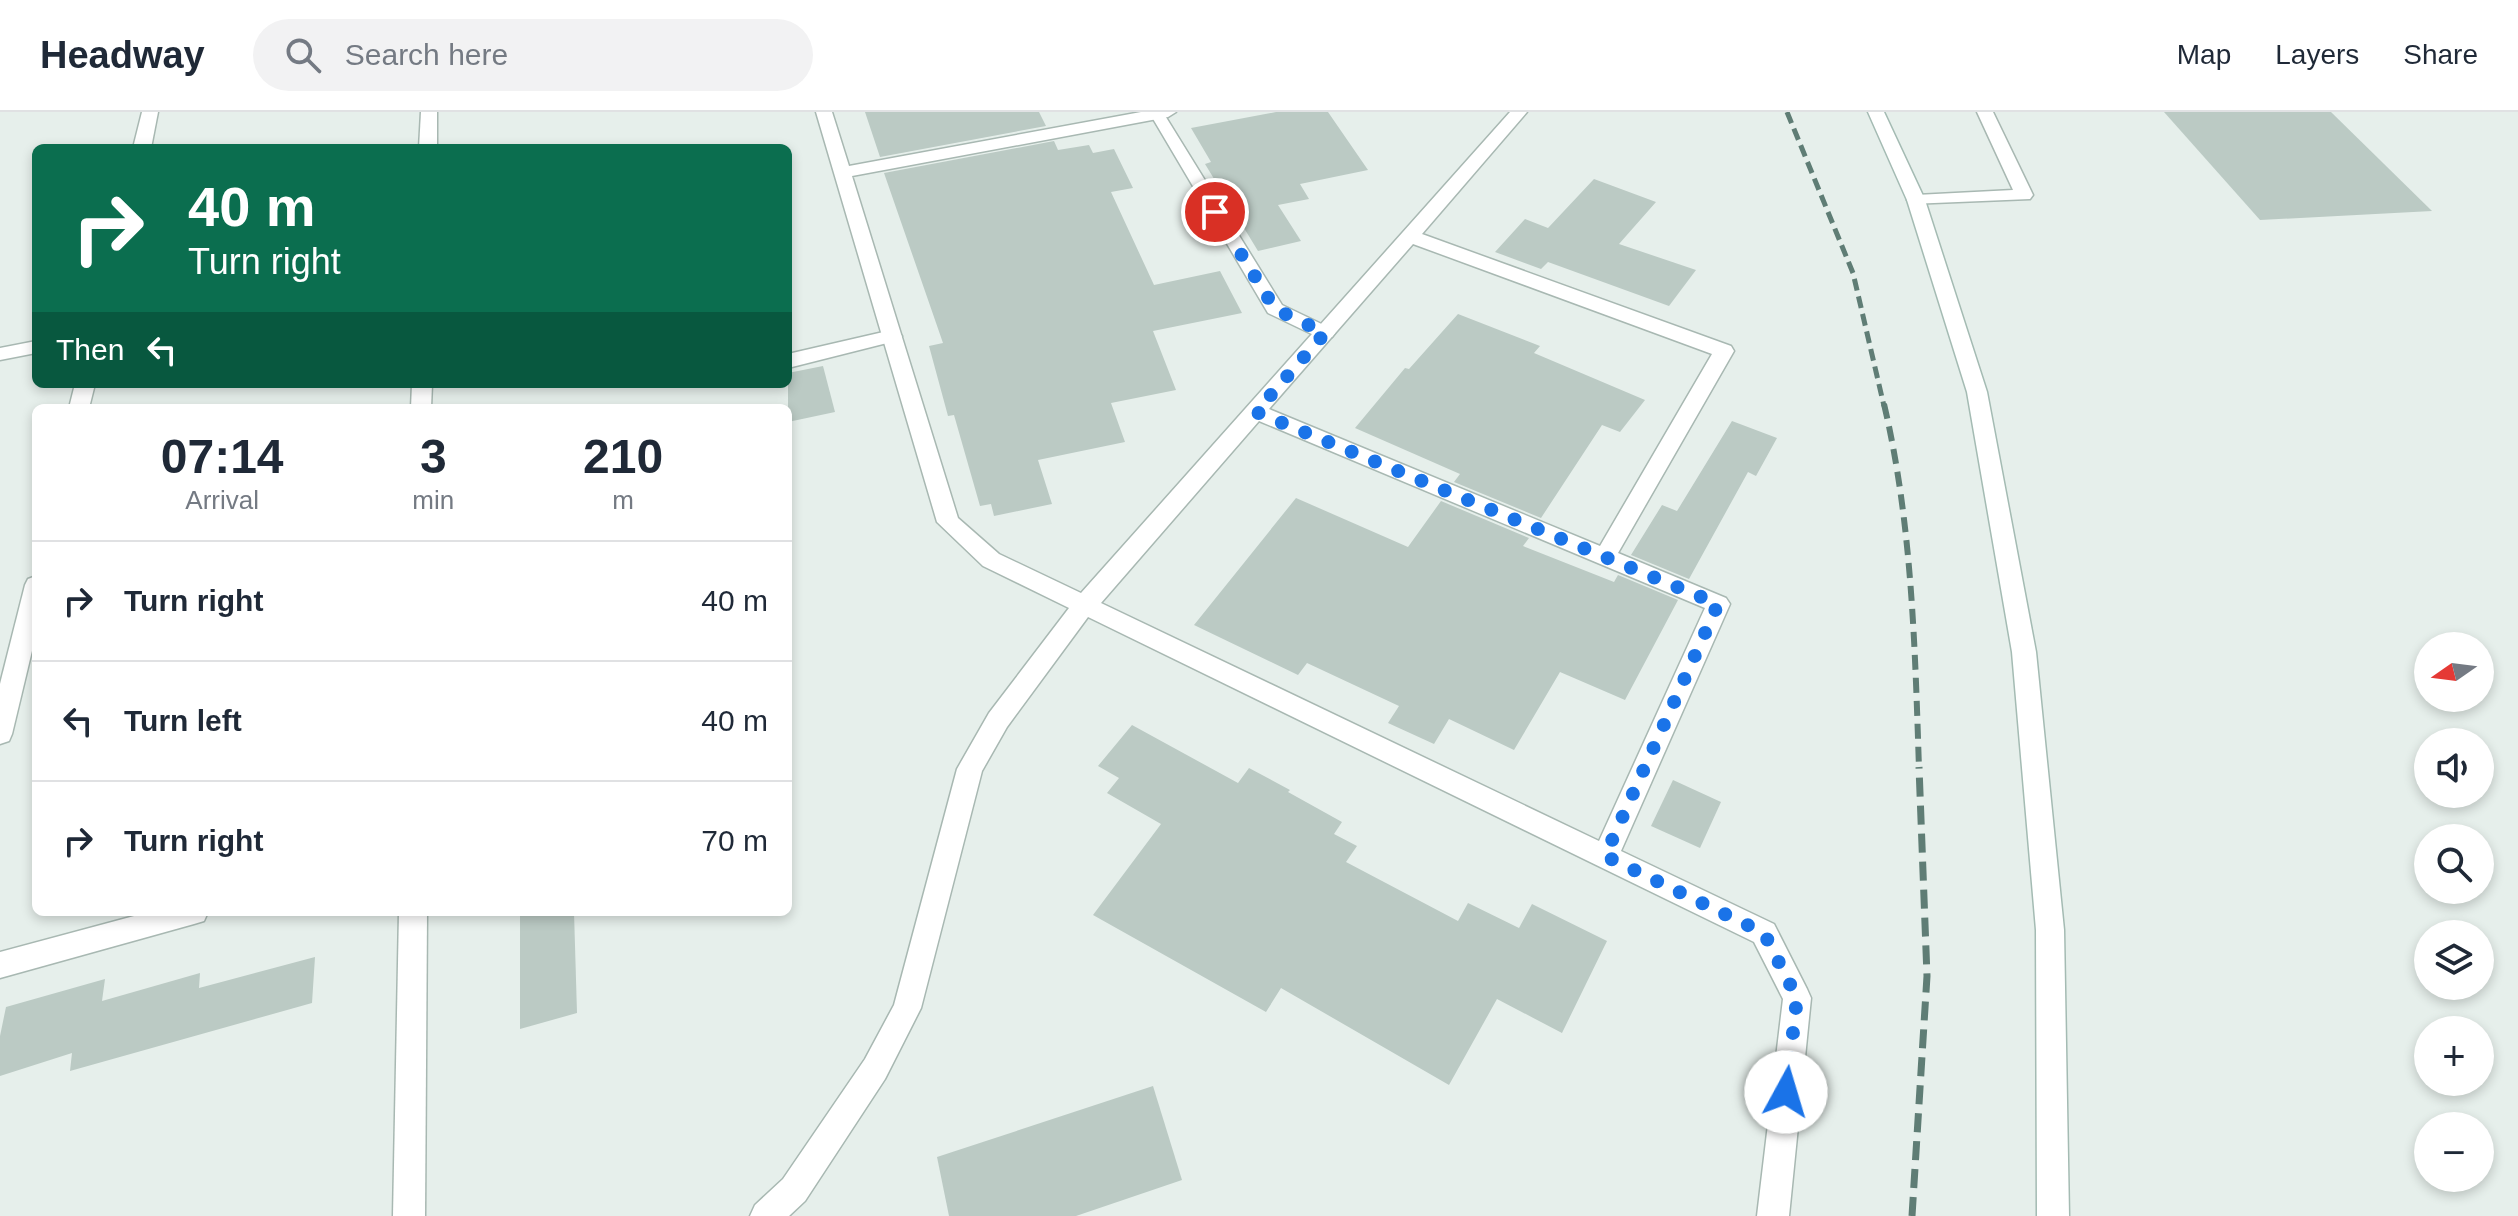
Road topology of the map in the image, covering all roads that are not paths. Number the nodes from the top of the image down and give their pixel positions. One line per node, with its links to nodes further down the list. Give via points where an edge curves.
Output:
1 (150, 112): 8 (street)
2 (429, 112): 9 (street)
3 (824, 112): 10 (street)
4 (1519, 112): 12 (street)
5 (1876, 112): 11 (street)
6 (1985, 112): 11 (street, via 2024,195)
7 (1162, 113): 10 (street); 13 (street, via 1275,309)
8 (143, 144)
9 (428, 144)
10 (842, 173): 14 (street)
11 (1916, 200): 30 (street, via 1977,392 2024,652 2050,930)
12 (1410, 236): 13 (street); 19 (street, via 1724,351)
13 (1325, 333): 18 (street)
14 (892, 336): 17 (street); 21 (street, via 948,522 991,560)
15 (32, 348): 16 (street)
16 (0, 354)
17 (792, 360)
18 (1256, 412): 19 (street); 21 (street)
19 (1605, 557): 23 (street, via 1718,604)
20 (32, 602): 22 (street)
21 (1084, 606): 23 (street); 28 (street, via 998,720 970,769 901,1020 875,1069 794,1190)
22 (0, 734)
23 (1605, 856): 29 (street, via 1764,933 1797,998)
24 (179, 916): 26 (street)
25 (413, 916): 27 (street)
26 (0, 965)
27 (409, 1216)
28 (766, 1216)
29 (1773, 1216)
30 (2053, 1216)

